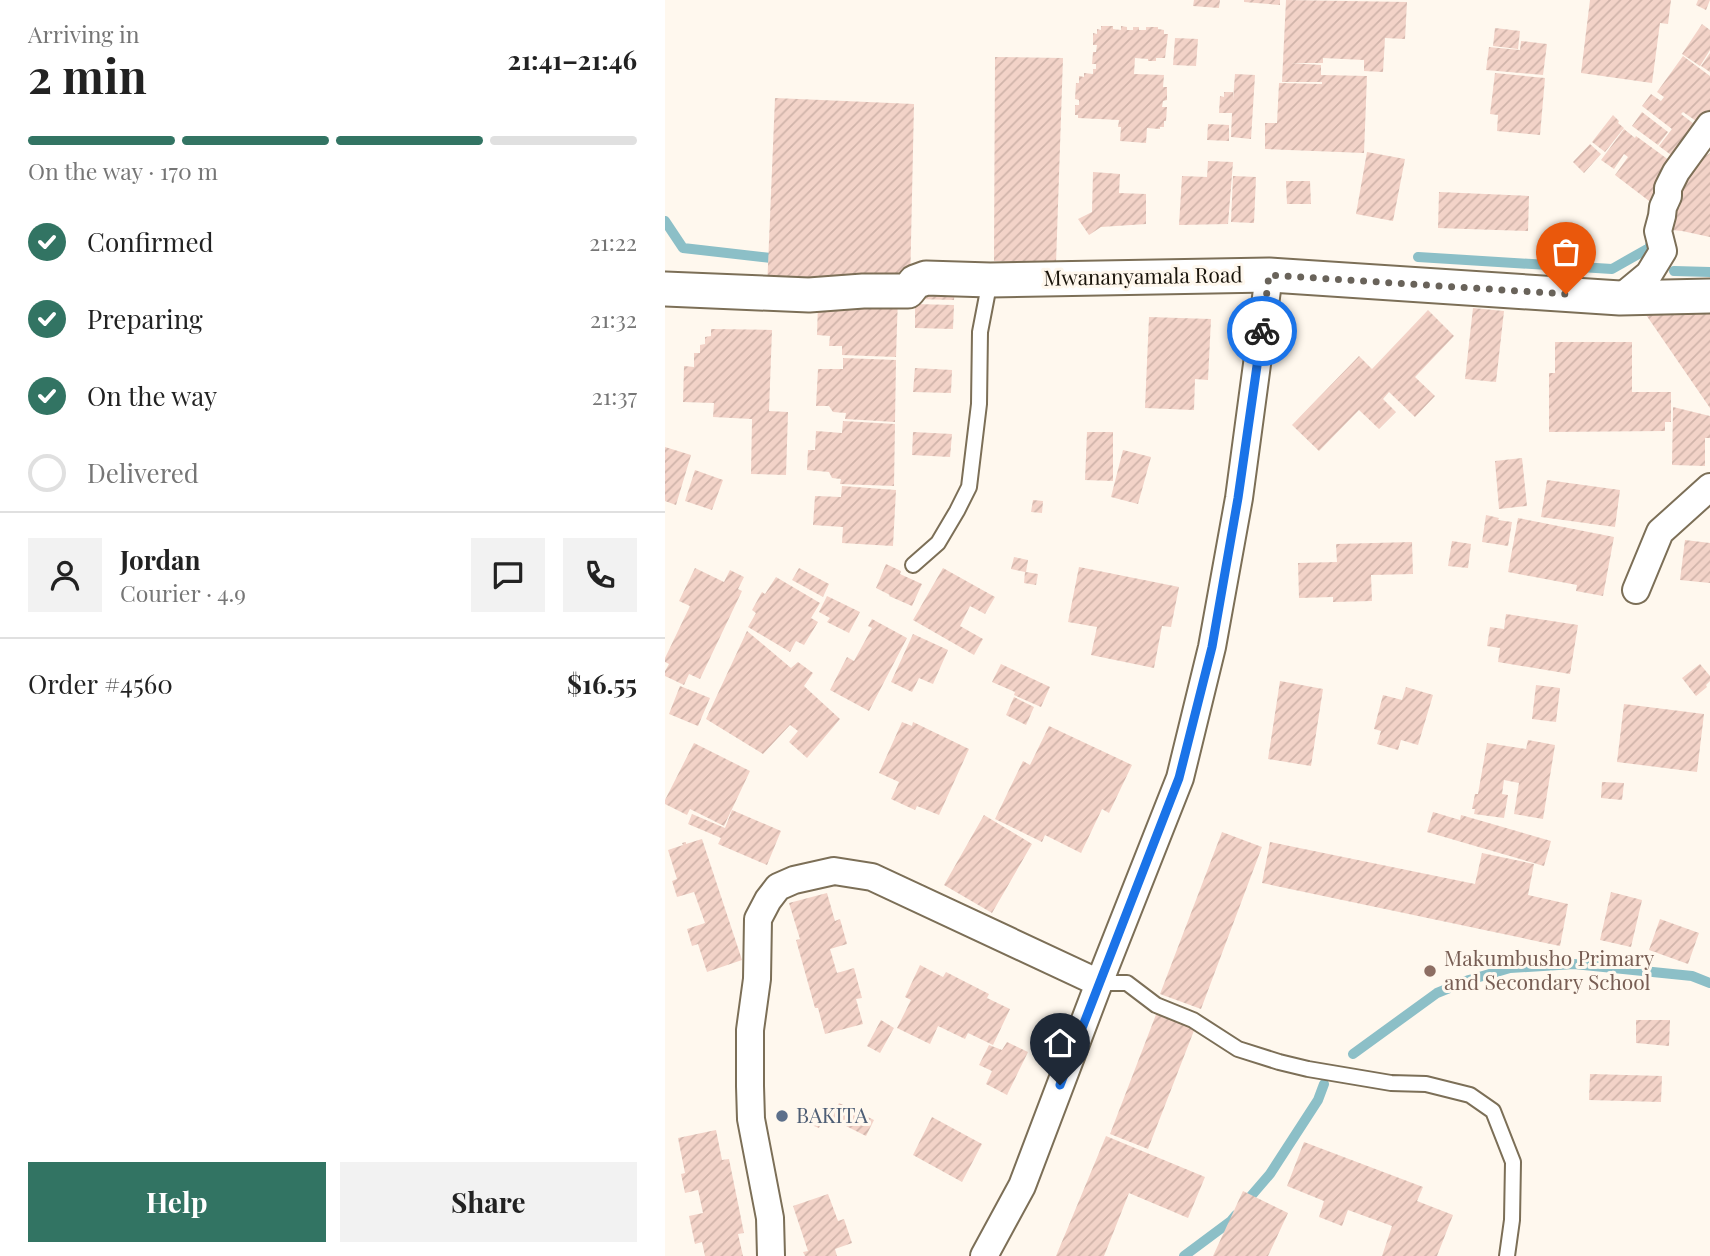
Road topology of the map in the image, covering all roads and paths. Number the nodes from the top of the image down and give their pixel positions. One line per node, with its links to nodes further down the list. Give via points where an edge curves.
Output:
1 (1710, 125): 6 (street, via 1668,188 1657,231 1663,251 1649,274)
2 (1269, 275): 3 (street, Mwananyamala Road); 6 (street, Mwananyamala Road); 10 (street, via 1212,647 1179,778)
3 (990, 280): 4 (street, Mwananyamala Road, via 926,278 908,291 809,296); 8 (lane, via 980,332 979,404 969,487 938,543)
4 (665, 289)
5 (1710, 296): 6 (street, Mwananyamala Road)
6 (1620, 298)
7 (1710, 487): 9 (street, via 1660,532)
8 (913, 565)
9 (1636, 590)
10 (1098, 983): 11 (street, via 872,877 834,871 779,887 758,919 750,1030 751,1119); 12 (street, via 1022,1186); 13 (lane, via 1127,983 1156,1005 1193,1020 1238,1049 1279,1062 1471,1095 1493,1111 1513,1162)
11 (771, 1256)
12 (984, 1256)
13 (1507, 1256)

